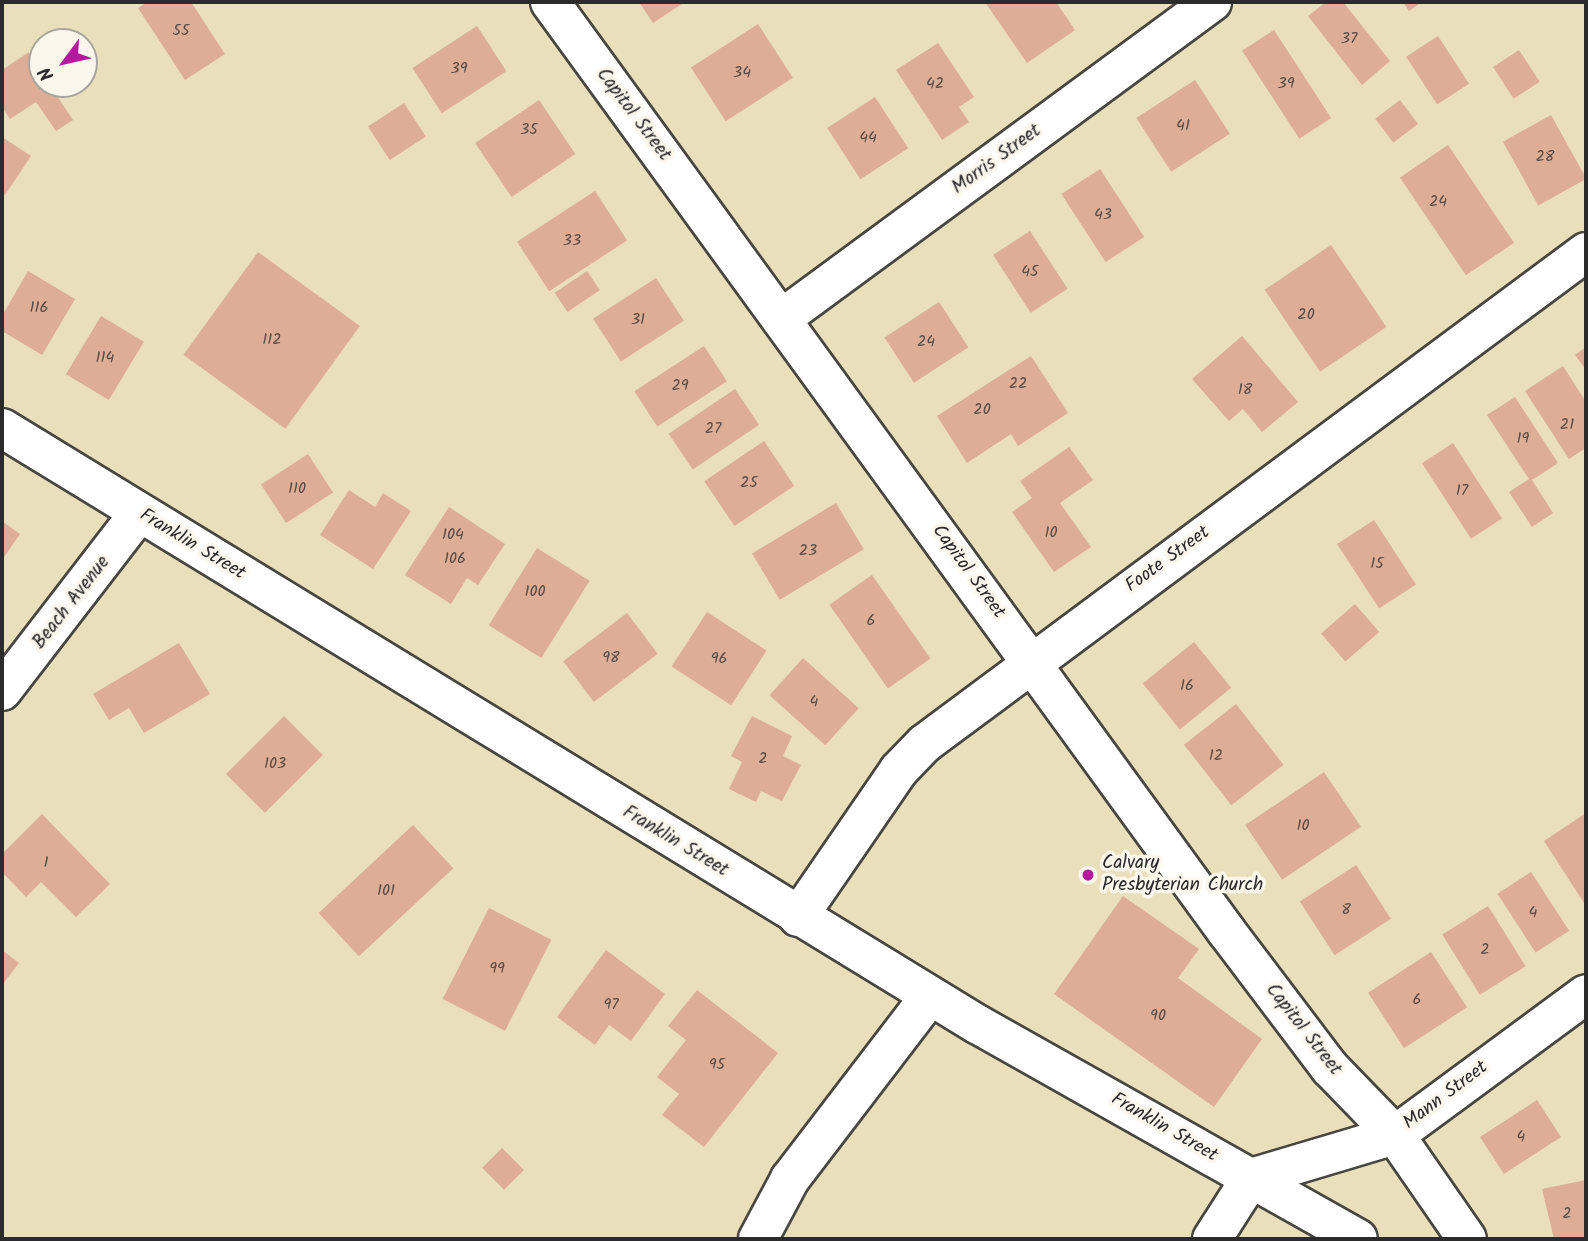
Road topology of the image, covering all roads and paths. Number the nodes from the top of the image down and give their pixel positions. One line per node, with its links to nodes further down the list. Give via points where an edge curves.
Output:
1 (550, 2): 4 (street, Capitol Street)
2 (1212, 2): 4 (street, Morris Street)
3 (1586, 252): 7 (street, Foote Street)
4 (781, 319): 7 (street, Capitol Street)
5 (2, 428): 6 (street, Franklin Street)
6 (139, 513): 8 (street, Beach Avenue); 9 (street, Franklin Street)
7 (1032, 661): 9 (street, Foote Street, via 899,770); 12 (street, Capitol Street, via 1322,1058)
8 (2, 691)
9 (798, 917): 11 (street, Franklin Street)
10 (1586, 994): 12 (street, Mann Street)
11 (930, 996): 13 (street, Franklin Street); 14 (street, via 790,1179)
12 (1395, 1135): 13 (street, Mann Street); 17 (street, Capitol Street)
13 (1251, 1178): 15 (street); 16 (street, Franklin Street)
14 (758, 1239)
15 (1212, 1239)
16 (1358, 1239)
17 (1467, 1239)

